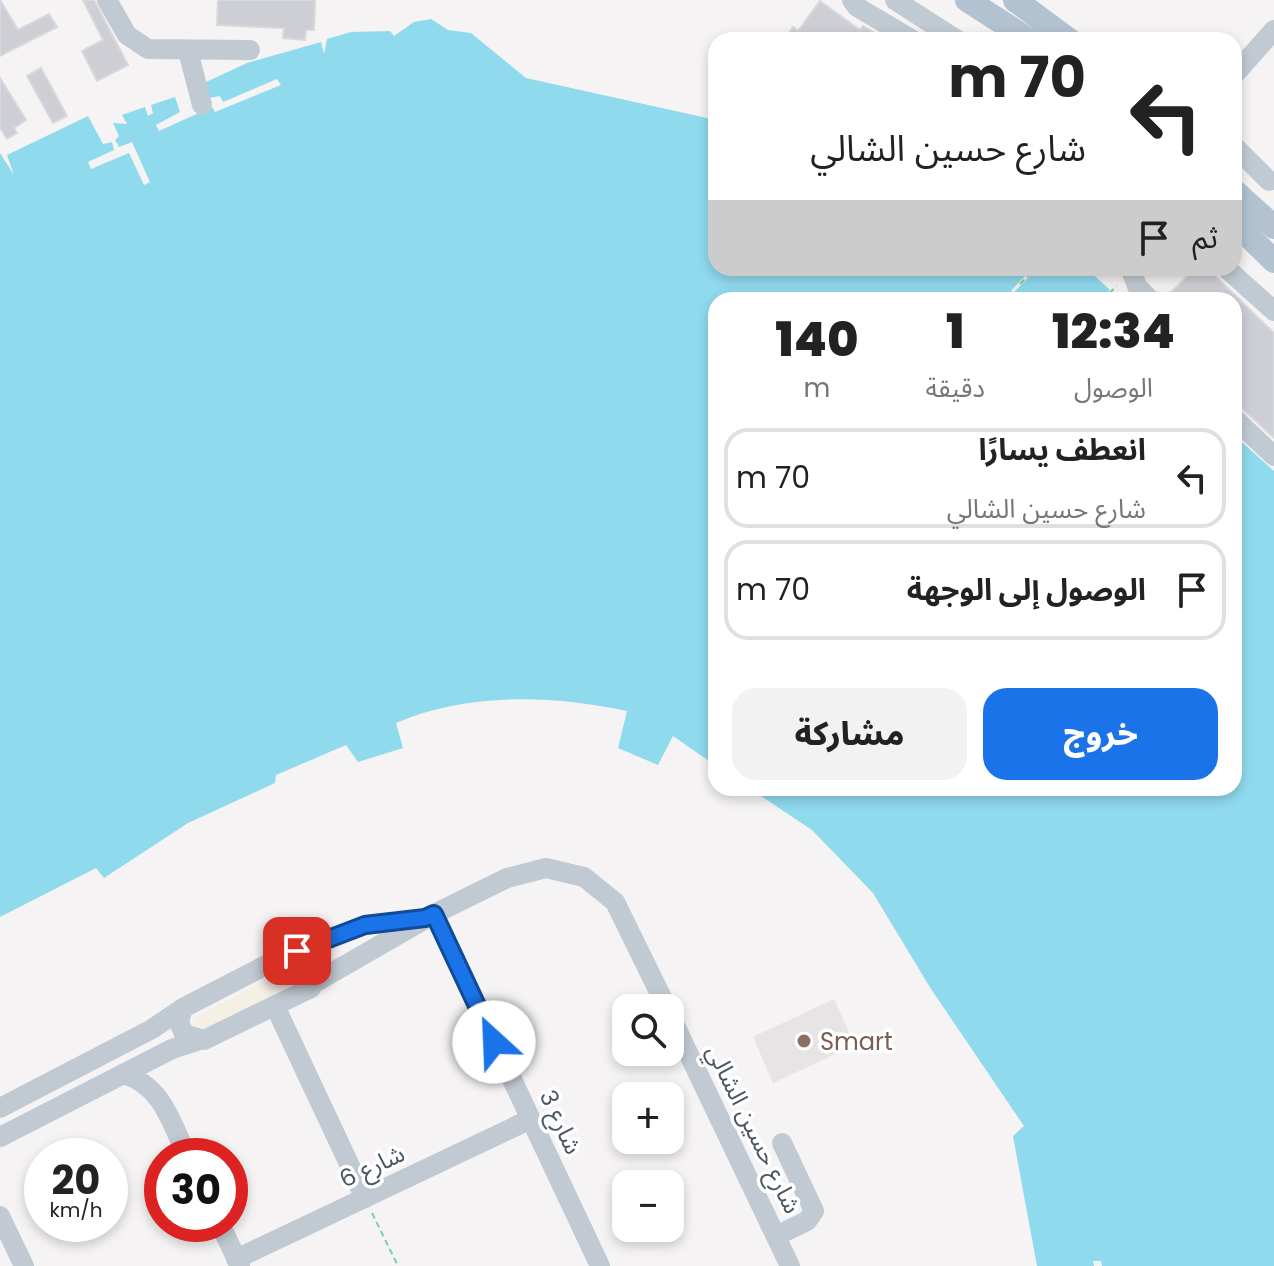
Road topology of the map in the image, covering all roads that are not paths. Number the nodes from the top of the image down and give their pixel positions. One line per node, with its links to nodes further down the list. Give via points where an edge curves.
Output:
1 (107, 0): 12 (street, via 127,35 140,46)
2 (852, 0): 7 (street)
3 (895, 0): 8 (street)
4 (967, 0): 6 (main road)
5 (1015, 0): 9 (main road)
6 (1005, 31)
7 (899, 32)
8 (945, 32)
9 (1058, 32)
10 (1271, 40): 13 (street)
11 (250, 50): 12 (street)
12 (188, 51): 14 (street)
13 (1242, 67)
14 (202, 105)
15 (1242, 154): 16 (street)
16 (1269, 181)
17 (1242, 198): 18 (main road)
18 (1274, 227)
19 (1242, 230): 20 (main road)
20 (1274, 261)
21 (1235, 276): 22 (street)
22 (1274, 311)
23 (1242, 426): 24 (street)
24 (1274, 456)
25 (429, 916): 26 (street, via 365,925); 27 (street); 28 (street, via 526,871 546,868 584,877 615,902); 37 (street, شارع 3)
26 (297, 951): 27 (street, via 315,961); 30 (street)
27 (316, 982): 29 (street)
28 (660, 994)
29 (275, 1006): 31 (street); 41 (street)
30 (183, 1008): 31 (street, via 181,1029); 36 (street)
31 (197, 1041): 33 (street)
32 (684, 1044): 43 (street, شارع حسين الشالي)
33 (160, 1055): 34 (street); 35 (street)
34 (123, 1074): 35 (street, via 144,1082); 38 (street)
35 (159, 1096): 39 (street)
36 (0, 1108)
37 (531, 1119): 41 (street, شارع 6); 47 (street, شارع 3)
38 (0, 1137)
39 (179, 1138)
40 (782, 1143): 43 (street, via 814,1211 807,1221)
41 (365, 1198): 45 (street, شارع 6)
42 (0, 1216): 46 (street)
43 (776, 1236): 48 (street, شارع حسين الشالي)
44 (229, 1242): 45 (street)
45 (238, 1262)
46 (24, 1266)
47 (600, 1266)
48 (790, 1266)

